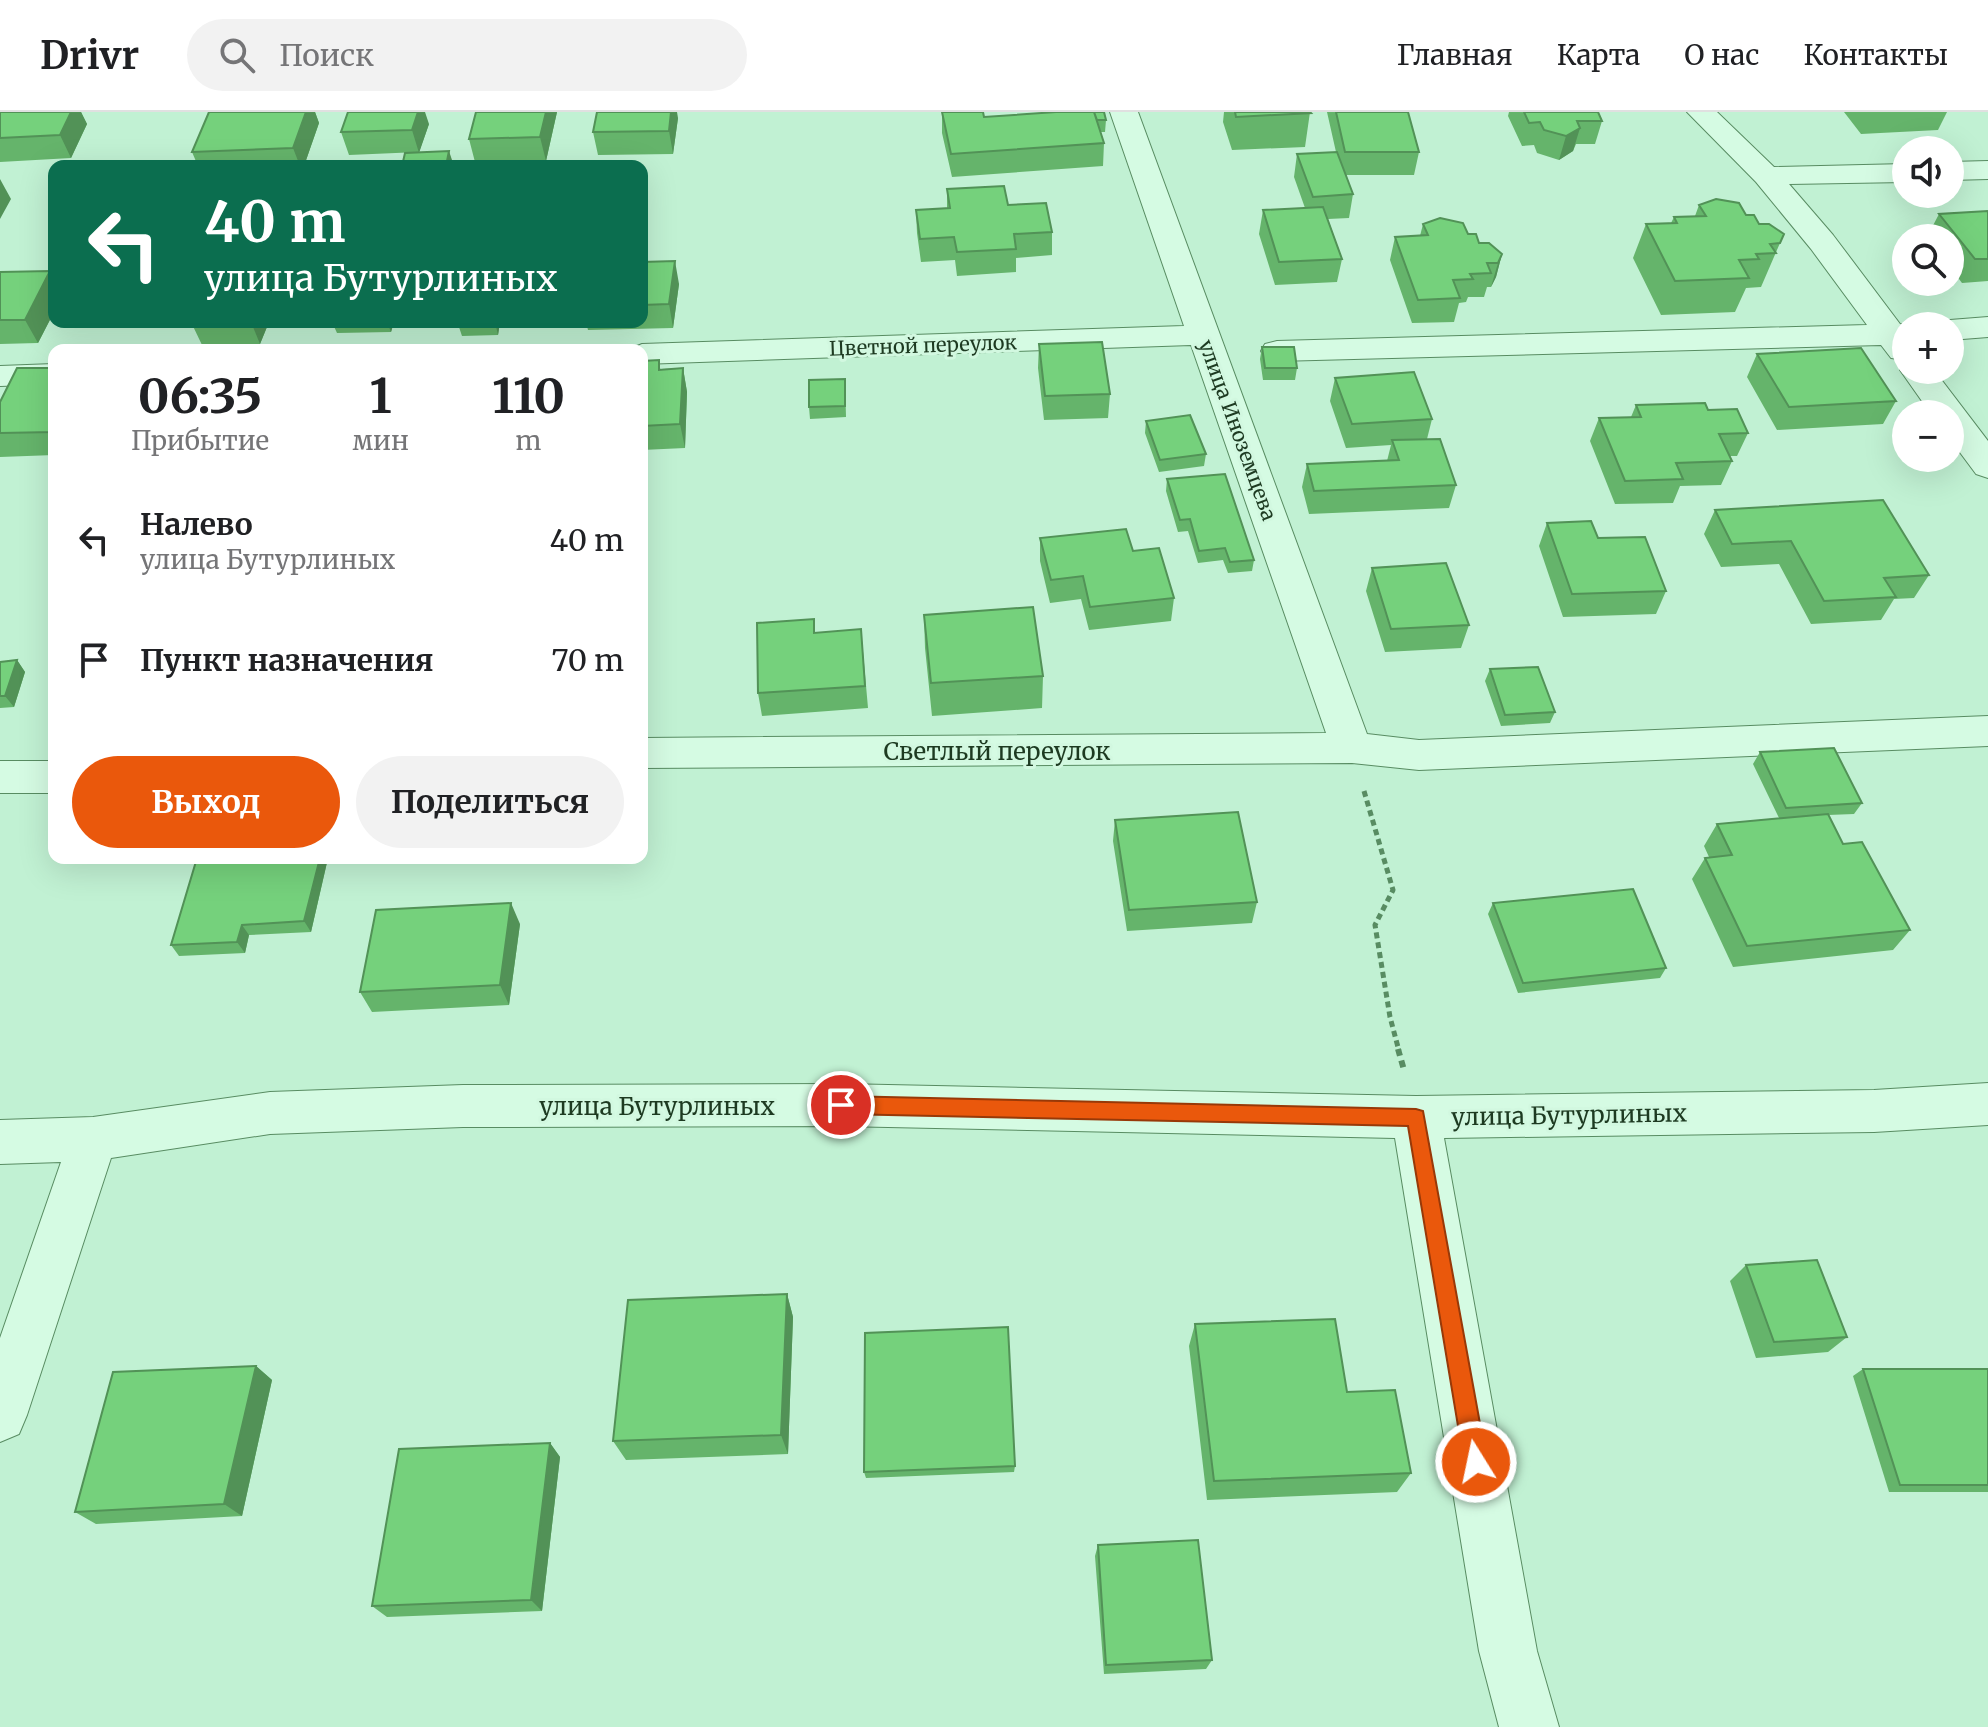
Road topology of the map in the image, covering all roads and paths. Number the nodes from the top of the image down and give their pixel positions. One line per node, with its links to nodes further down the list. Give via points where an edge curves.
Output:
1 (1124, 112): 10 (street, улица Иноземцева)
2 (1701, 112): 6 (street)
3 (1988, 170): 4 (street)
4 (1964, 171)
5 (1892, 173): 6 (street)
6 (1766, 176): 9 (street)
7 (1988, 327): 8 (street)
8 (1964, 329)
9 (1892, 330)
10 (1204, 335): 13 (street, Цветной переулок); 19 (street, улица Иноземцева)
11 (1892, 341): 12 (street)
12 (1277, 351)
13 (648, 354)
14 (48, 374): 15 (street)
15 (0, 376)
16 (1964, 433): 17 (street)
17 (1988, 466)
18 (1988, 731): 19 (street, Светлый переулок, via 1419,755)
19 (1352, 748): 20 (street, Светлый переулок); 24 (path, via 1393,890 1375,925 1390,1017)
20 (648, 753)
21 (0, 777): 22 (street)
22 (48, 777)
23 (1988, 1104): 24 (street, улица Бутурлиных, via 1874,1111)
24 (1416, 1117): 25 (street, улица Бутурлиных, via 841,1105 463,1106 270,1113); 28 (street, via 1508,1651)
25 (93, 1139): 26 (street, улица Бутурлиных); 27 (street)
26 (0, 1142)
27 (0, 1415)
28 (1529, 1727)

